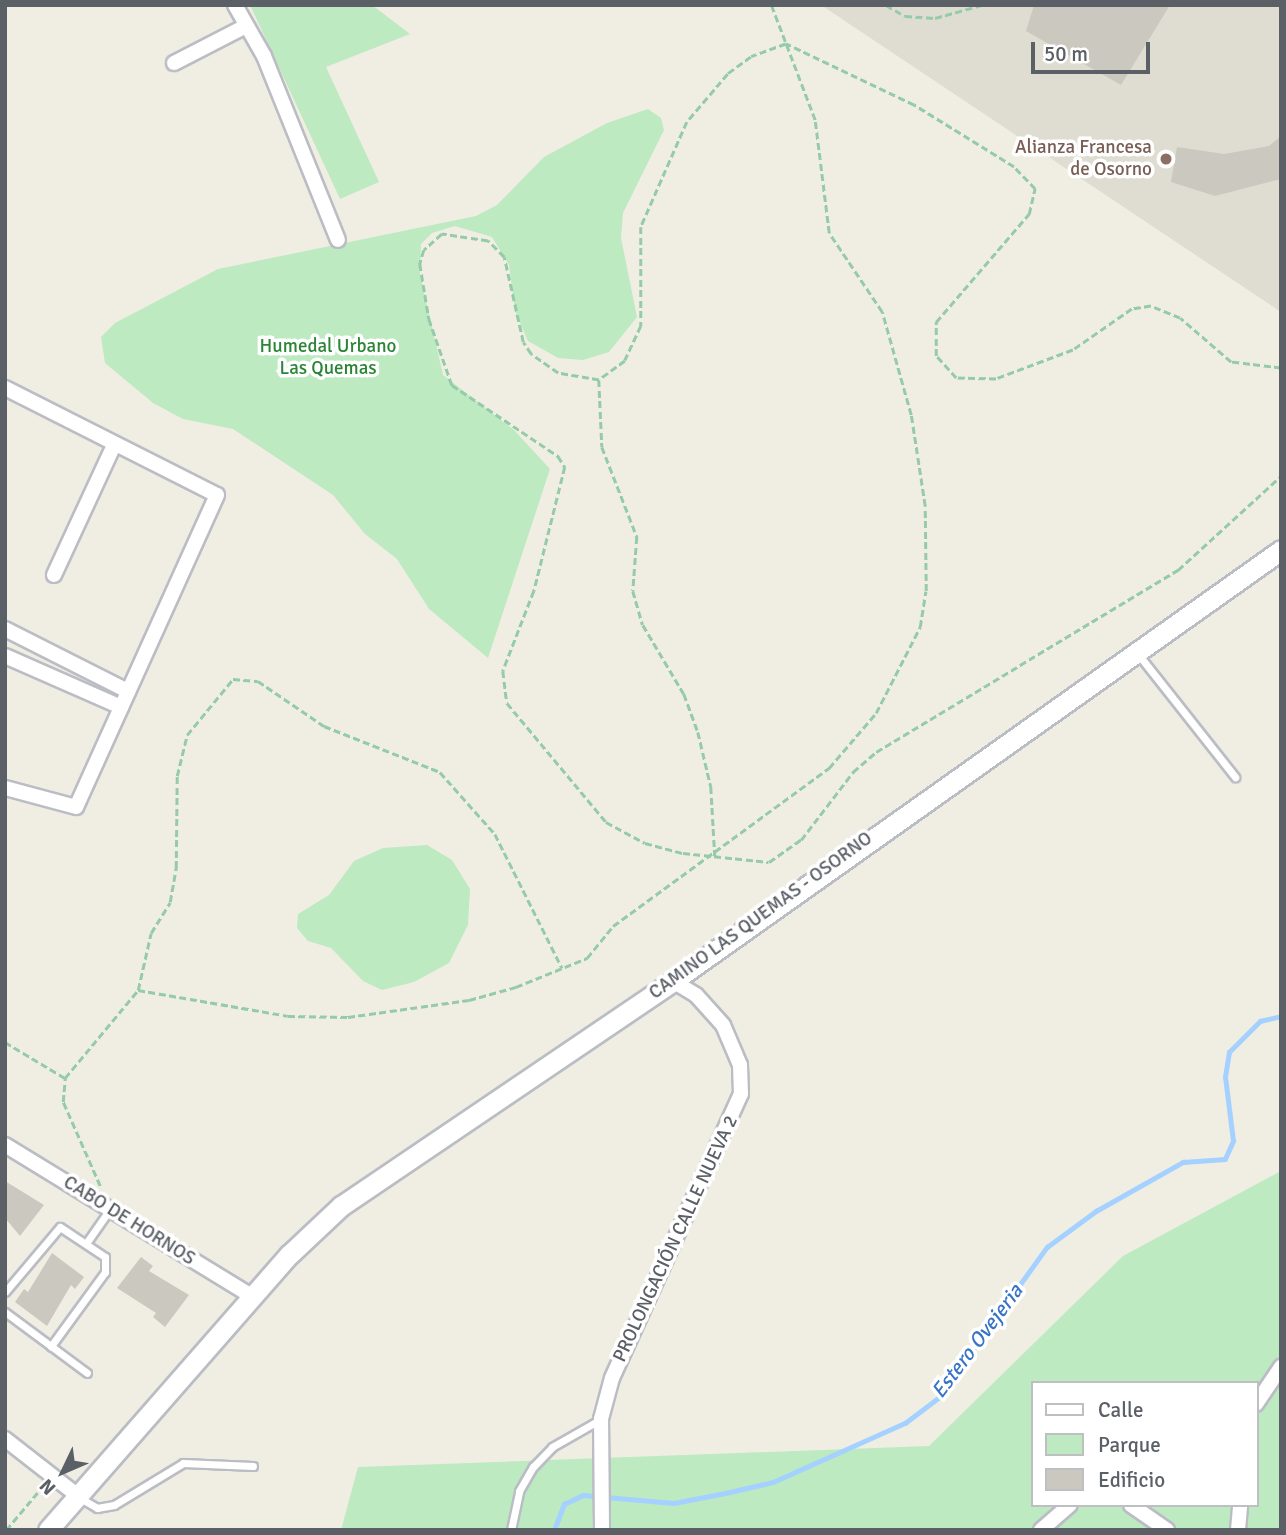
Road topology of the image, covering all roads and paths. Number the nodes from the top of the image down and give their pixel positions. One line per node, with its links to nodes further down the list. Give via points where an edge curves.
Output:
1 (235, 5): 5 (street)
2 (771, 5): 6 (path)
3 (886, 5): 4 (path, via 905,16 936,18)
4 (982, 5)
5 (246, 26): 7 (street); 8 (street)
6 (786, 44): 9 (path, via 914,105 1014,167 1035,189 1029,214 936,322 936,356 956,377 996,379 1073,350 1132,309 1151,306 1180,318 1231,362); 10 (path, via 751,57 728,74 687,122 641,227 640,326 625,361); 23 (path, via 808,91 823,154 829,233 865,281 899,359 925,506 926,591 920,628 902,665 849,748 755,817)
7 (174, 63)
8 (338, 240)
9 (1281, 368)
10 (599, 380): 23 (path, via 601,447 637,537 633,591 643,625 684,694 698,732 711,787); 23 (path, via 558,373 531,354 498,249 468,236 442,233 432,240 420,264 444,372 467,400 558,456 565,467 534,591 503,671 507,703 606,822 645,843)
11 (5, 388): 12 (street)
12 (114, 445): 15 (street); 19 (street, via 217,495)
13 (1281, 476): 23 (path, via 1178,570 876,752 853,772 801,840 769,862)
14 (1281, 550): 17 (main road, CAMINO LAS QUEMAS - OSORNO)
15 (54, 575)
16 (5, 629): 19 (street)
17 (1137, 653): 21 (lane); 25 (main road, CAMINO LAS QUEMAS - OSORNO, via 1056,705)
18 (5, 656): 20 (street)
19 (128, 691): 20 (street)
20 (121, 707): 22 (street, via 76,807)
21 (1236, 777)
22 (5, 788)
23 (715, 856): 24 (path, via 613,926 587,958)
24 (562, 968): 26 (path, via 469,1000 348,1017 288,1016); 26 (path, via 495,834 440,772 324,726 258,681 233,680 187,735 177,776 176,868 170,902 151,933)
25 (673, 981): 33 (main road, CAMINO LAS QUEMAS - OSORNO, via 341,1206); 39 (street, PROLONGACIÓN CALLE NUEVA 2, via 706,1004 723,1025 738,1058 741,1094 637,1318)
26 (138, 990): 28 (path)
27 (5, 1042): 28 (path)
28 (65, 1079): 30 (path, via 63,1102)
29 (5, 1145): 30 (street, CABO DE HORNOS)
30 (110, 1209): 31 (lane); 33 (street, CABO DE HORNOS)
31 (87, 1242): 32 (lane, via 65,1226 52,1230); 35 (lane, via 105,1257 105,1272)
32 (5, 1292)
33 (253, 1297): 43 (main road, CAMINO LAS QUEMAS - OSORNO)
34 (5, 1312): 35 (lane)
35 (51, 1346): 37 (lane)
36 (1281, 1367): 38 (street)
37 (87, 1373)
38 (1258, 1401)
39 (601, 1419): 47 (street, PROLONGACIÓN CALLE NUEVA 2); 50 (lane, via 552,1447 533,1467 515,1503)
40 (5, 1438): 42 (street)
41 (253, 1466): 43 (lane, via 211,1461 174,1465 124,1501 103,1508)
42 (52, 1475): 43 (street); 48 (path)
43 (77, 1495): 49 (main road, CAMINO LAS QUEMAS - OSORNO)
44 (1068, 1507): 51 (street)
45 (1134, 1507): 52 (street)
46 (1240, 1507): 53 (street)
47 (601, 1523)
48 (6, 1530)
49 (48, 1530)
50 (511, 1530)
51 (1041, 1530)
52 (1167, 1530)
53 (1238, 1530)

